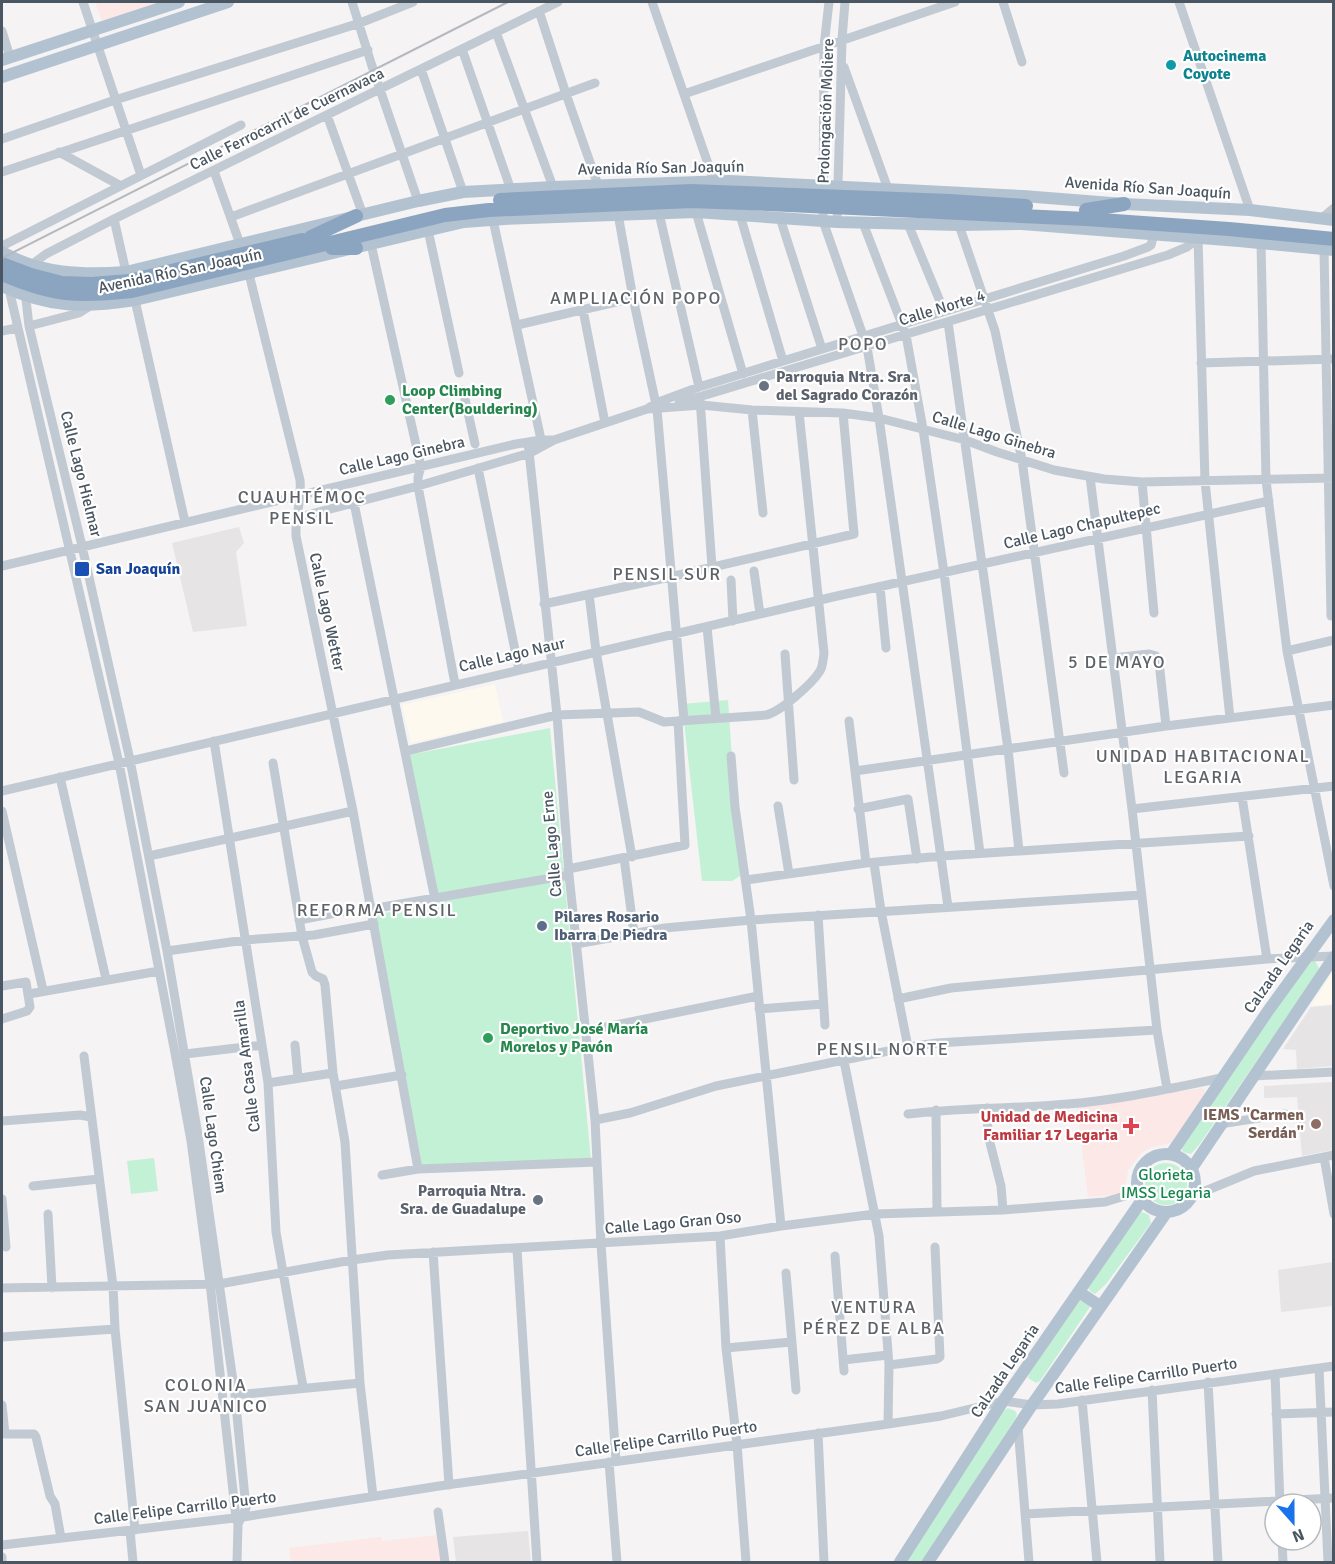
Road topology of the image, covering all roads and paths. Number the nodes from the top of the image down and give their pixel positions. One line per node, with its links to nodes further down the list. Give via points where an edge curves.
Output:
1 (83, 2): 17 (street)
2 (179, 2): 17 (main road)
3 (228, 2): 21 (main road)
4 (352, 2): 16 (street)
5 (413, 2): 16 (street)
6 (558, 2): 14 (street, Calle Ferrocarril de Cuernavaca)
7 (652, 2): 33 (street)
8 (824, 2): 15 (street)
9 (830, 2): 15 (street, Prolongación Moliere)
10 (845, 2): 20 (street, Prolongación Moliere)
11 (955, 2): 20 (street)
12 (1003, 2): 27 (street)
13 (1179, 2): 64 (street)
14 (539, 11): 19 (street, Calle Ferrocarril de Cuernavaca); 32 (street)
15 (828, 13): 22 (street, Prolongación Moliere)
16 (360, 23): 24 (street); 34 (street)
17 (93, 30): 21 (street); 25 (main road)
18 (2, 31): 25 (street)
19 (496, 32): 23 (street, Calle Ferrocarril de Cuernavaca); 35 (street)
20 (842, 39): 22 (street); 26 (street, Prolongación Moliere)
21 (98, 45): 29 (main road); 34 (street)
22 (824, 46): 33 (street); 52 (street, Prolongación Moliere)
23 (462, 49): 28 (street, Calle Ferrocarril de Cuernavaca); 37 (street)
24 (368, 50): 31 (street); 39 (street)
25 (6, 58)
26 (843, 62): 54 (street, Prolongación Moliere); 55 (street)
27 (1022, 62)
28 (421, 69): 31 (street, Calle Ferrocarril de Cuernavaca); 40 (street)
29 (2, 77)
30 (595, 84): 32 (street)
31 (380, 89): 36 (street, Calle Ferrocarril de Cuernavaca); 43 (street)
32 (566, 94): 35 (street); 50 (street)
33 (684, 94): 48 (street)
34 (115, 100): 39 (street); 41 (street)
35 (524, 109): 37 (street); 53 (street)
36 (327, 115): 44 (street, Calle Ferrocarril de Cuernavaca); 46 (street)
37 (488, 122): 40 (street); 56 (street)
38 (241, 125): 47 (street, Calle Ferrocarril de Cuernavaca)
39 (124, 130): 42 (street); 47 (street)
40 (444, 138): 43 (street); 57 (street)
41 (2, 139)
42 (59, 152): 45 (street); 51 (street)
43 (402, 153): 46 (street); 59 (street)
44 (214, 171): 71 (street); 73 (street, Calle Ferrocarril de Cuernavaca)
45 (2, 172)
46 (348, 174): 70 (street); 71 (street)
47 (141, 175): 51 (street, Calle Ferrocarril de Cuernavaca)
48 (714, 181): 49 (main road, Avenida Río San Joaquín); 50 (main road, Avenida Río San Joaquín)
49 (729, 181): 52 (main road, Avenida Río San Joaquín); 66 (main road, via 731,198)
50 (598, 185): 53 (main road, Avenida Río San Joaquín)
51 (121, 186): 90 (street, Calle Ferrocarril de Cuernavaca)
52 (824, 186): 54 (main road, Avenida Río San Joaquín); 76 (street, Prolongación Moliere)
53 (553, 187): 56 (main road, Avenida Río San Joaquín)
54 (838, 187): 55 (main road, Avenida Río San Joaquín); 77 (street, Prolongación Moliere)
55 (888, 189): 61 (main road, Avenida Río San Joaquín)
56 (511, 190): 57 (main road, Avenida Río San Joaquín); 58 (highway)
57 (464, 192): 59 (main road, Avenida Río San Joaquín)
58 (538, 198): 60 (highway, Avenida Río San Joaquín); 86 (highway, Avenida Río San Joaquín, via 444,206)
59 (418, 201): 70 (main road, Avenida Río San Joaquín)
60 (693, 201): 62 (highway, Avenida Río San Joaquín); 65 (main road, Avenida Río San Joaquín); 66 (main road, Avenida Río San Joaquín); 69 (highway, Avenida Río San Joaquín, via 949,206); 125 (street)
61 (1124, 204): 64 (main road, Avenida Río San Joaquín); 69 (highway)
62 (552, 208): 74 (highway); 86 (highway, Avenida Río San Joaquín, via 467,211)
63 (1334, 208): 75 (street)
64 (1250, 210): 75 (main road, Avenida Río San Joaquín)
65 (659, 213): 67 (main road, Avenida Río San Joaquín); 127 (street)
66 (726, 213): 68 (main road, Avenida Río San Joaquín)
67 (618, 214): 74 (main road, Avenida Río San Joaquín); 103 (street)
68 (740, 214): 72 (main road, Avenida Río San Joaquín); 121 (street)
69 (1086, 215): 82 (highway, Avenida Río San Joaquín, via 1227,220); 83 (highway, via 1097,225); 91 (highway, Avenida Río San Joaquín, via 1229,229)
70 (359, 216): 86 (highway); 88 (main road, Avenida Río San Joaquín)
71 (231, 217): 88 (street)
72 (780, 218): 76 (main road, Avenida Río San Joaquín); 119 (street)
73 (114, 219): 95 (street, Calle Ferrocarril de Cuernavaca); 96 (street)
74 (499, 219): 81 (main road, Avenida Río San Joaquín); 112 (street)
75 (1328, 219)
76 (823, 221): 77 (main road, Avenida Río San Joaquín); 117 (street)
77 (837, 222): 78 (main road, Avenida Río San Joaquín)
78 (863, 223): 79 (main road, Avenida Río San Joaquín); 111 (street)
79 (908, 224): 80 (main road, Avenida Río San Joaquín); 109 (street)
80 (959, 225): 83 (main road, Avenida Río San Joaquín); 104 (street)
81 (428, 230): 89 (main road, Avenida Río San Joaquín); 124 (street)
82 (1334, 230)
83 (1125, 232): 84 (main road, Avenida Río San Joaquín)
84 (1154, 234): 85 (main road, Avenida Río San Joaquín); 104 (street, Calle Norte 4, via 1151,245 1144,249)
85 (1198, 238): 87 (main road, Avenida Río San Joaquín); 107 (street, Calle Norte 4, via 1168,255); 123 (street)
86 (310, 243): 92 (highway); 97 (highway, Avenida Río San Joaquín)
87 (1260, 243): 91 (main road, Avenida Río San Joaquín); 122 (street)
88 (240, 244): 96 (main road, Avenida Río San Joaquín)
89 (370, 244): 92 (main road, Avenida Río San Joaquín); 141 (street)
90 (2, 246)
91 (1330, 246): 120 (street)
92 (356, 248): 100 (main road, Avenida Río San Joaquín)
93 (2, 252): 95 (main road, Avenida Río San Joaquín)
94 (2, 264): 97 (highway, Avenida Río San Joaquín, via 62,283 129,281)
95 (30, 265): 99 (main road, Avenida Río San Joaquín); 102 (street, Calle Lago Hielmar)
96 (126, 272): 99 (main road, Avenida Río San Joaquín)
97 (185, 273): 98 (highway, Avenida Río San Joaquín, via 132,291 92,295 60,294)
98 (2, 274)
99 (88, 274): 106 (main road)
100 (249, 274): 105 (main road, Avenida Río San Joaquín); 149 (street, Calle Lago Wetter, via 300,480)
101 (5, 288): 102 (main road, Avenida Río San Joaquín); 114 (street, Calle Lago Hielmar)
102 (25, 295): 106 (main road, Avenida Río San Joaquín, via 64,305); 113 (street, Calle Lago Hielmar)
103 (633, 298): 108 (street); 128 (street)
104 (984, 298): 107 (street); 109 (street, Calle Norte 4)
105 (135, 300): 106 (main road, Avenida Río San Joaquín); 155 (street)
106 (90, 306): 113 (street, via 79,313)
107 (989, 309): 110 (street, Calle Norte 4); 140 (street)
108 (583, 310): 112 (street); 133 (street)
109 (944, 311): 111 (street, Calle Norte 4)
110 (948, 322): 116 (street, Calle Norte 4); 135 (street)
111 (903, 324): 116 (street); 117 (street, Calle Norte 4)
112 (517, 325): 137 (street)
113 (30, 326): 159 (street, Calle Lago Hielmar)
114 (17, 328): 115 (street); 160 (street, Calle Lago Hielmar)
115 (2, 331)
116 (906, 335): 118 (street, Calle Norte 4); 134 (street)
117 (863, 337): 118 (street); 119 (street, Calle Norte 4)
118 (867, 347): 127 (street, Calle Norte 4); 132 (street)
119 (822, 349): 121 (street, Calle Norte 4)
120 (1330, 359): 122 (street); 144 (street)
121 (783, 361): 125 (street, Calle Norte 4)
122 (1264, 361): 123 (street); 145 (street)
123 (1201, 363): 146 (street)
124 (459, 373)
125 (743, 374): 127 (street, Calle Norte 4)
126 (463, 390): 138 (street)
127 (700, 396): 128 (street, Calle Norte 4); 129 (street, Calle Lago Ginebra); 164 (street)
128 (653, 407): 133 (street, Calle Lago Ginebra); 167 (street)
129 (752, 410): 130 (street, Calle Lago Ginebra); 152 (street)
130 (799, 412): 131 (street, Calle Lago Ginebra); 158 (street)
131 (843, 414): 132 (street, Calle Lago Ginebra); 158 (street, via 854,534)
132 (879, 418): 134 (street, Calle Lago Ginebra); 169 (street)
133 (605, 423): 137 (street, Calle Lago Ginebra)
134 (923, 429): 135 (street, Calle Lago Ginebra); 166 (street)
135 (965, 440): 140 (street, Calle Lago Ginebra); 162 (street)
136 (528, 442): 137 (street, Calle Lago Ginebra); 139 (street, Calle Lago Erne); 141 (street, Calle Lago Ginebra)
137 (542, 443): 139 (street, Calle Lago Ginebra)
138 (475, 444)
139 (530, 453): 142 (street, Calle Lago Ginebra); 173 (street, Calle Lago Erne)
140 (1022, 459): 143 (street, Calle Lago Ginebra); 161 (street)
141 (421, 467): 148 (street); 149 (street, Calle Lago Ginebra)
142 (478, 468): 148 (street, Calle Lago Ginebra); 187 (street)
143 (1090, 477): 147 (street, Calle Lago Ginebra); 157 (street)
144 (1332, 478): 145 (street, Calle Lago Ginebra); 176 (street)
145 (1266, 480): 146 (street, Calle Lago Ginebra); 150 (street)
146 (1205, 481): 147 (street, Calle Lago Ginebra); 153 (street)
147 (1142, 482): 156 (street)
148 (418, 486): 151 (street, Calle Lago Ginebra); 188 (street)
149 (300, 496): 154 (street, Calle Lago Wetter); 155 (street, Calle Lago Ginebra)
150 (1269, 501): 153 (street, Calle Lago Chapultepec); 183 (street)
151 (354, 503): 154 (street, Calle Lago Ginebra); 189 (street)
152 (763, 513)
153 (1208, 513): 156 (street, Calle Lago Chapultepec); 197 (street)
154 (296, 518): 194 (street, Calle Lago Wetter, via 296,536)
155 (185, 522): 159 (street, Calle Lago Ginebra)
156 (1145, 527): 157 (street, Calle Lago Chapultepec); 174 (street)
157 (1098, 538): 161 (street, Calle Lago Chapultepec); 185 (street)
158 (813, 543): 164 (street); 172 (street)
159 (82, 546): 160 (street, Calle Lago Ginebra); 208 (street, Calle Lago Hielmar)
160 (70, 549): 163 (street, Calle Lago Ginebra); 210 (street, Calle Lago Hielmar)
161 (1034, 553): 162 (street, Calle Lago Chapultepec); 203 (street)
162 (982, 565): 166 (street, Calle Lago Chapultepec); 204 (street)
163 (2, 566)
164 (712, 567): 167 (street)
165 (754, 571): 175 (street)
166 (944, 573): 169 (street, Calle Lago Chapultepec); 206 (street)
167 (670, 577): 171 (street); 179 (street)
168 (731, 580): 177 (street)
169 (902, 582): 170 (street, Calle Lago Naur); 209 (street)
170 (880, 587): 172 (street, Calle Lago Naur); 181 (street)
171 (589, 594): 173 (street); 182 (street)
172 (819, 600): 175 (street, Calle Lago Naur); 190 (street, via 822,669)
173 (544, 604): 186 (street, Calle Lago Erne)
174 (1154, 613)
175 (760, 614): 177 (street, Calle Lago Naur)
176 (1331, 616)
177 (734, 621): 178 (street, Calle Lago Naur)
178 (707, 627): 179 (street, Calle Lago Naur); 196 (street)
179 (676, 633): 182 (street, Calle Lago Naur); 198 (street)
180 (1334, 640): 183 (street)
181 (886, 648)
182 (596, 651): 186 (street, Calle Lago Naur); 193 (street)
183 (1287, 651): 192 (street)
184 (785, 654): 190 (street)
185 (1113, 658): 200 (street, via 1156,656); 201 (street)
186 (550, 663): 187 (street, Calle Lago Naur); 195 (street, Calle Lago Erne)
187 (519, 670): 188 (street, Calle Lago Naur)
188 (455, 684): 189 (street, Calle Lago Naur)
189 (394, 698): 194 (street, Calle Lago Naur); 205 (street)
190 (788, 703): 196 (street, via 772,714); 215 (street)
191 (1334, 705): 192 (street)
192 (1299, 709): 197 (street); 217 (street)
193 (607, 712): 195 (street); 198 (street, via 643,713 660,722); 233 (street)
194 (333, 713): 202 (street, Calle Lago Naur); 224 (street, Calle Lago Wetter)
195 (557, 716): 205 (street); 236 (street, Calle Lago Erne)
196 (716, 718): 198 (street)
197 (1230, 718): 200 (street)
198 (681, 721): 233 (street, via 685,845)
199 (849, 721): 212 (street)
200 (1166, 726): 201 (street)
201 (1121, 733): 203 (street); 221 (street)
202 (214, 741): 208 (street, Calle Lago Naur); 227 (street, Calle Casa Amarilla)
203 (1059, 741): 204 (street); 213 (street)
204 (1008, 749): 206 (street); 229 (street)
205 (406, 751): 241 (street)
206 (968, 755): 209 (street); 230 (street)
207 (731, 756): 238 (street)
208 (130, 760): 210 (street, Calle Lago Naur); 231 (street, Calle Lago Chiem)
209 (927, 760): 212 (street); 232 (street)
210 (119, 763): 214 (street, Calle Lago Naur); 259 (street, Calle Lago Chiem)
211 (273, 763): 225 (street)
212 (855, 771): 222 (street)
213 (1064, 773)
214 (60, 777): 218 (street, Calle Lago Naur); 261 (street)
215 (794, 780)
216 (1334, 786): 217 (street)
217 (1315, 789): 219 (street); 239 (street)
218 (2, 791)
219 (1242, 797): 221 (street); 226 (street)
220 (778, 806): 237 (street)
221 (1132, 808): 228 (street)
222 (858, 809): 234 (street, via 908,799); 235 (street)
223 (2, 811): 263 (street)
224 (353, 811): 225 (street); 243 (street, Calle Lago Wetter)
225 (283, 827): 227 (street); 247 (street)
226 (1249, 836): 228 (street); 258 (street)
227 (229, 839): 231 (street); 253 (street, Calle Casa Amarilla)
228 (1135, 843): 229 (street); 240 (street)
229 (1019, 851): 230 (street)
230 (980, 853): 232 (street)
231 (149, 856): 255 (street, Calle Lago Chiem)
232 (942, 856): 234 (street); 242 (street)
233 (628, 857): 236 (street); 251 (street)
234 (917, 859): 235 (street)
235 (870, 863): 237 (street); 245 (street)
236 (569, 872): 241 (street); 254 (street, Calle Lago Erne)
237 (789, 874): 238 (street)
238 (746, 880): 248 (street)
239 (1334, 886)
240 (1141, 896): 242 (street); 260 (street)
241 (435, 899): 243 (street)
242 (948, 906): 245 (street)
243 (371, 909): 250 (street, Calle Lago Wetter)
244 (351, 910): 247 (street)
245 (881, 911): 246 (street); 266 (street)
246 (818, 915): 248 (street); 267 (street)
247 (299, 920): 252 (street)
248 (751, 920): 251 (street); 265 (street)
249 (1334, 920): 256 (main road, Calzada Legaria)
250 (374, 924): 252 (street); 282 (street, Calle Lago Wetter)
251 (634, 933): 254 (street)
252 (302, 936): 253 (street); 280 (street, via 312,972 325,985)
253 (245, 940): 255 (street); 273 (street, Calle Casa Amarilla)
254 (576, 944): 272 (street, Calle Lago Erne)
255 (167, 951): 276 (street, Calle Lago Chiem)
256 (1306, 957): 257 (street); 258 (street); 285 (main road, Calzada Legaria)
257 (1334, 957): 283 (main road)
258 (1268, 959): 260 (street)
259 (159, 970): 261 (street); 325 (street, Calle Lago Chiem)
260 (1151, 971): 266 (street, via 951,988); 271 (street)
261 (105, 979): 263 (street)
262 (2, 986): 264 (street, via 26,982)
263 (43, 990): 264 (street)
264 (30, 994): 269 (street, via 29,1009)
265 (758, 996): 268 (street); 272 (street)
266 (898, 999): 275 (street)
267 (823, 1004): 268 (street); 270 (street)
268 (759, 1009): 281 (street)
269 (2, 1019)
270 (825, 1025)
271 (1157, 1030): 275 (street); 288 (street)
272 (586, 1031): 294 (street, Calle Lago Erne)
273 (262, 1045): 276 (street); 286 (street, Calle Casa Amarilla)
274 (296, 1046): 284 (street)
275 (908, 1047): 278 (street)
276 (185, 1054): 325 (street, Calle Lago Chiem)
277 (84, 1056): 293 (street)
278 (844, 1061): 281 (street); 312 (street)
279 (1334, 1072): 283 (street)
280 (333, 1073): 284 (street); 287 (street)
281 (765, 1074): 294 (street); 314 (street)
282 (402, 1075): 287 (street); 301 (street, Calle Lago Wetter)
283 (1253, 1076): 296 (main road)
284 (298, 1078): 286 (street)
285 (1222, 1078): 288 (street); 297 (main road, Calzada Legaria)
286 (268, 1083): 323 (street, Calle Casa Amarilla, via 276,1232)
287 (336, 1086): 322 (street, via 345,1142)
288 (1167, 1089): 289 (street, via 1068,1104)
289 (987, 1108): 290 (street); 308 (street, via 988,1135)
290 (936, 1110): 291 (street); 309 (street)
291 (908, 1114)
292 (1285, 1114): 296 (street)
293 (91, 1117): 295 (street); 303 (street)
294 (595, 1120): 299 (street, Calle Lago Erne)
295 (2, 1121)
296 (1220, 1124): 300 (main road)
297 (1171, 1154): 300 (main road); 305 (main road, via 1147,1161 1138,1175)
298 (1329, 1156): 306 (street, via 1254,1171); 313 (street)
299 (597, 1162): 301 (street); 316 (street, Calle Lago Erne)
300 (1192, 1168): 306 (main road, via 1196,1186)
301 (418, 1169): 302 (street)
302 (382, 1175)
303 (99, 1179): 304 (street); 326 (street)
304 (33, 1186)
305 (1140, 1196): 308 (street, Calle Lago Gran Oso); 310 (main road, via 1155,1210); 329 (main road, Calzada Legaria)
306 (1193, 1196): 310 (main road, via 1182,1208)
307 (2, 1199): 317 (street)
308 (1003, 1209): 309 (street, Calle Lago Gran Oso)
309 (938, 1211): 312 (street, Calle Lago Gran Oso)
310 (1166, 1213): 330 (main road)
311 (48, 1214): 328 (street)
312 (875, 1214): 314 (street, Calle Lago Gran Oso); 336 (street)
313 (1334, 1214)
314 (781, 1226): 315 (street, Calle Lago Gran Oso)
315 (720, 1236): 316 (street, Calle Lago Gran Oso); 334 (street)
316 (601, 1244): 319 (street, Calle Lago Gran Oso); 358 (street, Calle Lago Erne)
317 (6, 1247)
318 (935, 1247): 336 (street, via 940,1357)
319 (517, 1249): 320 (street, Calle Lago Gran Oso); 359 (street)
320 (434, 1252): 322 (street, Calle Lago Gran Oso); 360 (street)
321 (835, 1256): 335 (street)
322 (352, 1260): 323 (street, Calle Lago Gran Oso); 342 (street)
323 (282, 1272): 325 (street, Calle Lago Gran Oso); 343 (street, Calle Casa Amarilla)
324 (786, 1273): 333 (street)
325 (215, 1284): 326 (street, Calle Lago Gran Oso); 346 (street, Calle Lago Chiem); 370 (street, Calle Lago Chiem)
326 (113, 1286): 328 (street, Calle Lago Gran Oso); 331 (street)
327 (2, 1288): 328 (street, Calle Lago Gran Oso)
328 (52, 1288)
329 (1079, 1292): 330 (main road); 348 (main road, Calzada Legaria)
330 (1100, 1306): 350 (main road)
331 (115, 1329): 332 (street); 371 (street)
332 (2, 1337)
333 (791, 1342): 334 (street); 344 (street)
334 (726, 1348): 357 (street)
335 (843, 1360): 336 (street); 339 (street)
336 (889, 1360): 354 (street)
337 (1334, 1366): 338 (street, Calle Felipe Carrillo Puerto)
338 (1319, 1368): 340 (street, Calle Felipe Carrillo Puerto); 352 (street)
339 (844, 1371)
340 (1275, 1374): 341 (street, Calle Felipe Carrillo Puerto); 353 (street)
341 (1208, 1382): 345 (street, Calle Felipe Carrillo Puerto); 365 (street)
342 (360, 1383): 343 (street); 362 (street)
343 (303, 1387): 346 (street)
344 (796, 1390)
345 (1152, 1390): 347 (street, Calle Felipe Carrillo Puerto); 366 (street)
346 (235, 1395): 370 (street, Calle Lago Chiem, via 246,1508)
347 (1082, 1400): 350 (street, Calle Felipe Carrillo Puerto); 367 (street)
348 (1003, 1401): 350 (street, Calle Felipe Carrillo Puerto); 354 (street, Calle Felipe Carrillo Puerto); 383 (main road, Calzada Legaria)
349 (2, 1405): 372 (street, via 5,1434 36,1437)
350 (1032, 1405): 355 (main road)
351 (1334, 1412): 352 (street)
352 (1322, 1413): 353 (street); 363 (street)
353 (1276, 1414): 361 (street)
354 (888, 1424): 356 (street, Calle Felipe Carrillo Puerto)
355 (1018, 1427): 369 (street); 384 (main road)
356 (818, 1434): 357 (street, Calle Felipe Carrillo Puerto); 382 (street)
357 (737, 1444): 358 (street, Calle Felipe Carrillo Puerto); 381 (street)
358 (612, 1462): 359 (street, Calle Felipe Carrillo Puerto); 380 (street, Calle Lago Erne)
359 (531, 1474): 360 (street, Calle Felipe Carrillo Puerto); 379 (street)
360 (449, 1485): 362 (street, Calle Felipe Carrillo Puerto)
361 (1280, 1492)
362 (373, 1496): 370 (street, Calle Felipe Carrillo Puerto)
363 (1330, 1499): 389 (street)
364 (1263, 1504): 365 (street)
365 (1215, 1505): 366 (street); 388 (street)
366 (1157, 1507): 367 (street); 387 (street)
367 (1092, 1510): 369 (street); 386 (street)
368 (438, 1512): 378 (street)
369 (1025, 1514): 385 (street)
370 (239, 1520): 371 (street, Calle Felipe Carrillo Puerto); 377 (street)
371 (132, 1530): 372 (street, Calle Felipe Carrillo Puerto); 376 (street)
372 (61, 1538): 373 (street, Calle Felipe Carrillo Puerto)
373 (2, 1545)
374 (2, 1557): 375 (street)
375 (2, 1563)
376 (133, 1563)
377 (237, 1563)
378 (445, 1563)
379 (537, 1563)
380 (617, 1563)
381 (746, 1563)
382 (824, 1563)
383 (900, 1563)
384 (928, 1563)
385 (1029, 1563)
386 (1097, 1563)
387 (1160, 1563)
388 (1218, 1563)
389 (1328, 1563)

